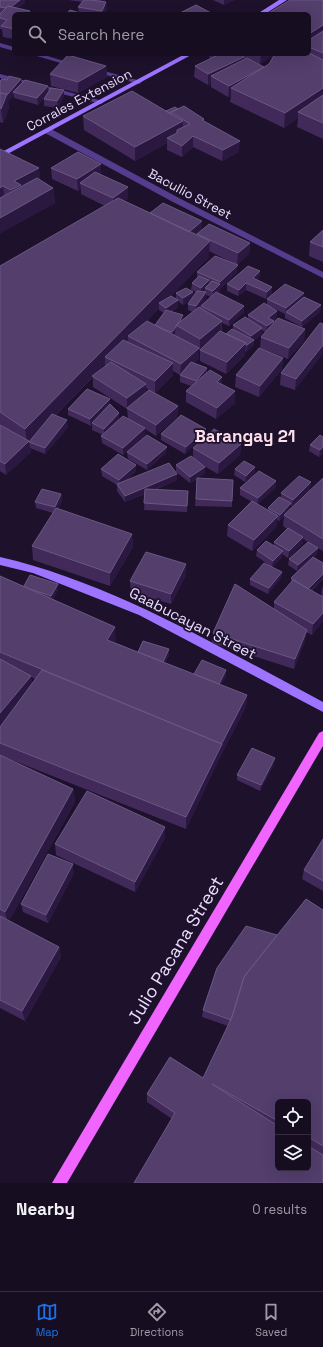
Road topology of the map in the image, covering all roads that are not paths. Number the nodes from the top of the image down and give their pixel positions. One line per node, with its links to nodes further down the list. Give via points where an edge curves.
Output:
1 (284, 0): 2 (main road)
2 (263, 12)
3 (0, 45): 4 (street)
4 (12, 48)
5 (40, 56): 7 (street)
6 (186, 56): 10 (main road, Corrales Extension)
7 (78, 66)
8 (86, 68): 10 (street)
9 (0, 76): 11 (street)
10 (139, 82): 11 (main road, Corrales Extension)
11 (101, 102): 12 (main road, Corrales Extension)
12 (48, 131): 13 (main road, Corrales Extension); 14 (street, Bacullio Street)
13 (0, 156)
14 (323, 275)
15 (0, 561): 16 (main road, Gaabucayan Street, via 36,569 143,612)
16 (323, 707)
17 (323, 736): 18 (main road, Julio Pacana Street)
18 (61, 1182)

